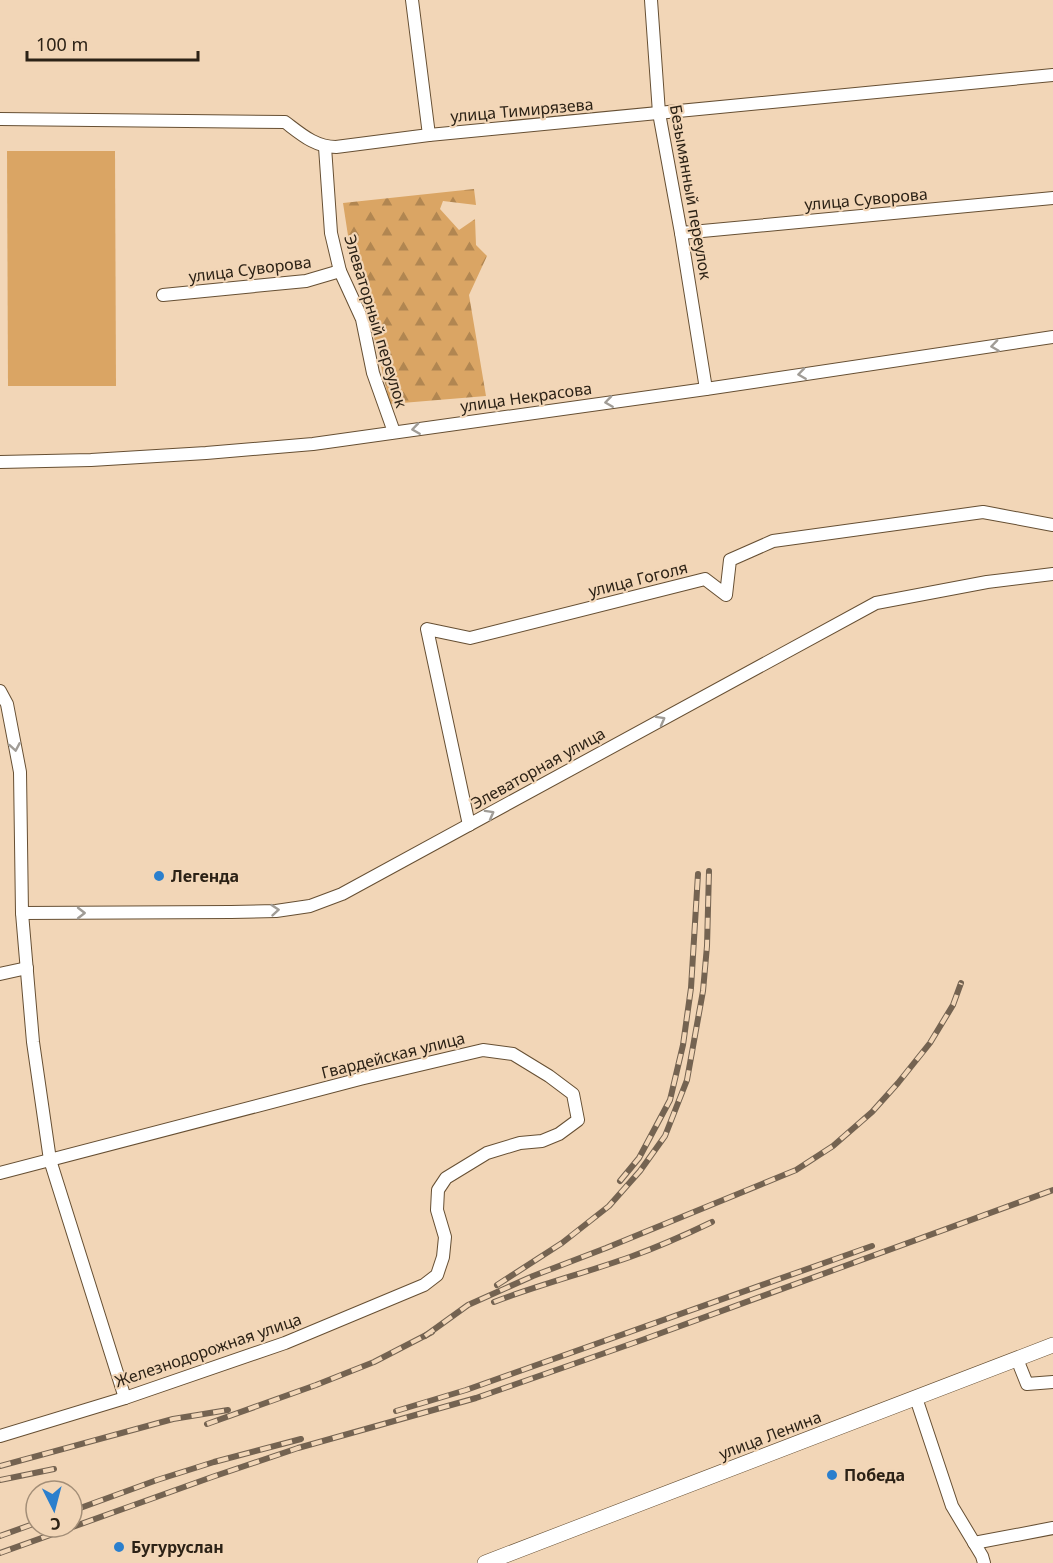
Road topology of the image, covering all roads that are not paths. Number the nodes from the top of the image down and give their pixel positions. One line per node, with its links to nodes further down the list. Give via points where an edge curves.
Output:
1 (412, 0): 6 (street)
2 (651, 0): 4 (street, Безымянный переулок)
3 (1053, 75): 4 (street, улица Тимирязева)
4 (660, 114): 6 (street, улица Тимирязева); 9 (street, Безымянный переулок)
5 (0, 119): 7 (street, via 285,122)
6 (429, 135): 7 (street, улица Тимирязева)
7 (325, 147): 10 (street, Элеваторный переулок, via 331,233)
8 (1053, 198): 9 (street, улица Суворова)
9 (681, 233): 13 (street, Безымянный переулок)
10 (340, 271): 11 (street, улица Суворова, via 306,281); 14 (street, Элеваторный переулок, via 362,319 373,373)
11 (163, 295)
12 (1053, 337): 13 (street, улица Некрасова, one-way to 13)
13 (706, 389): 14 (street, улица Некрасова, one-way to 14)
14 (394, 432): 15 (street, улица Некрасова, via 206,453)
15 (0, 462)
16 (1053, 525): 20 (street, улица Гоголя, via 983,512 773,541 730,560 726,595 705,579 470,638 428,629)
17 (1053, 574): 20 (street, Элеваторная улица, one-way to 17, via 876,603)
18 (0, 691): 19 (street)
19 (4, 705): 21 (street, one-way to 21, via 20,772)
20 (469, 825): 21 (street, Элеваторная улица, one-way to 20, via 276,911 310,906 342,894)
21 (22, 913): 22 (street)
22 (27, 968): 23 (street); 24 (street)
23 (0, 974)
24 (50, 1160): 25 (street, Гвардейская улица); 26 (street, Гвардейская улица, via 483,1050 513,1054 573,1094 578,1120 542,1141 487,1153 446,1178 438,1190 436,1210 445,1237 443,1257 437,1275); 30 (street)
25 (0, 1173)
26 (424, 1285): 30 (street, Железнодорожная улица, via 285,1343)
27 (1053, 1345): 28 (main road, улица Ленина)
28 (1017, 1359): 29 (street, via 1027,1384); 31 (main road, улица Ленина)
29 (1053, 1382)
30 (125, 1398): 32 (street, Железнодорожная улица)
31 (916, 1398): 34 (street, via 952,1506); 35 (main road, улица Ленина)
32 (0, 1436)
33 (1053, 1528): 34 (street)
34 (974, 1543): 36 (street)
35 (489, 1562)
36 (984, 1563)

